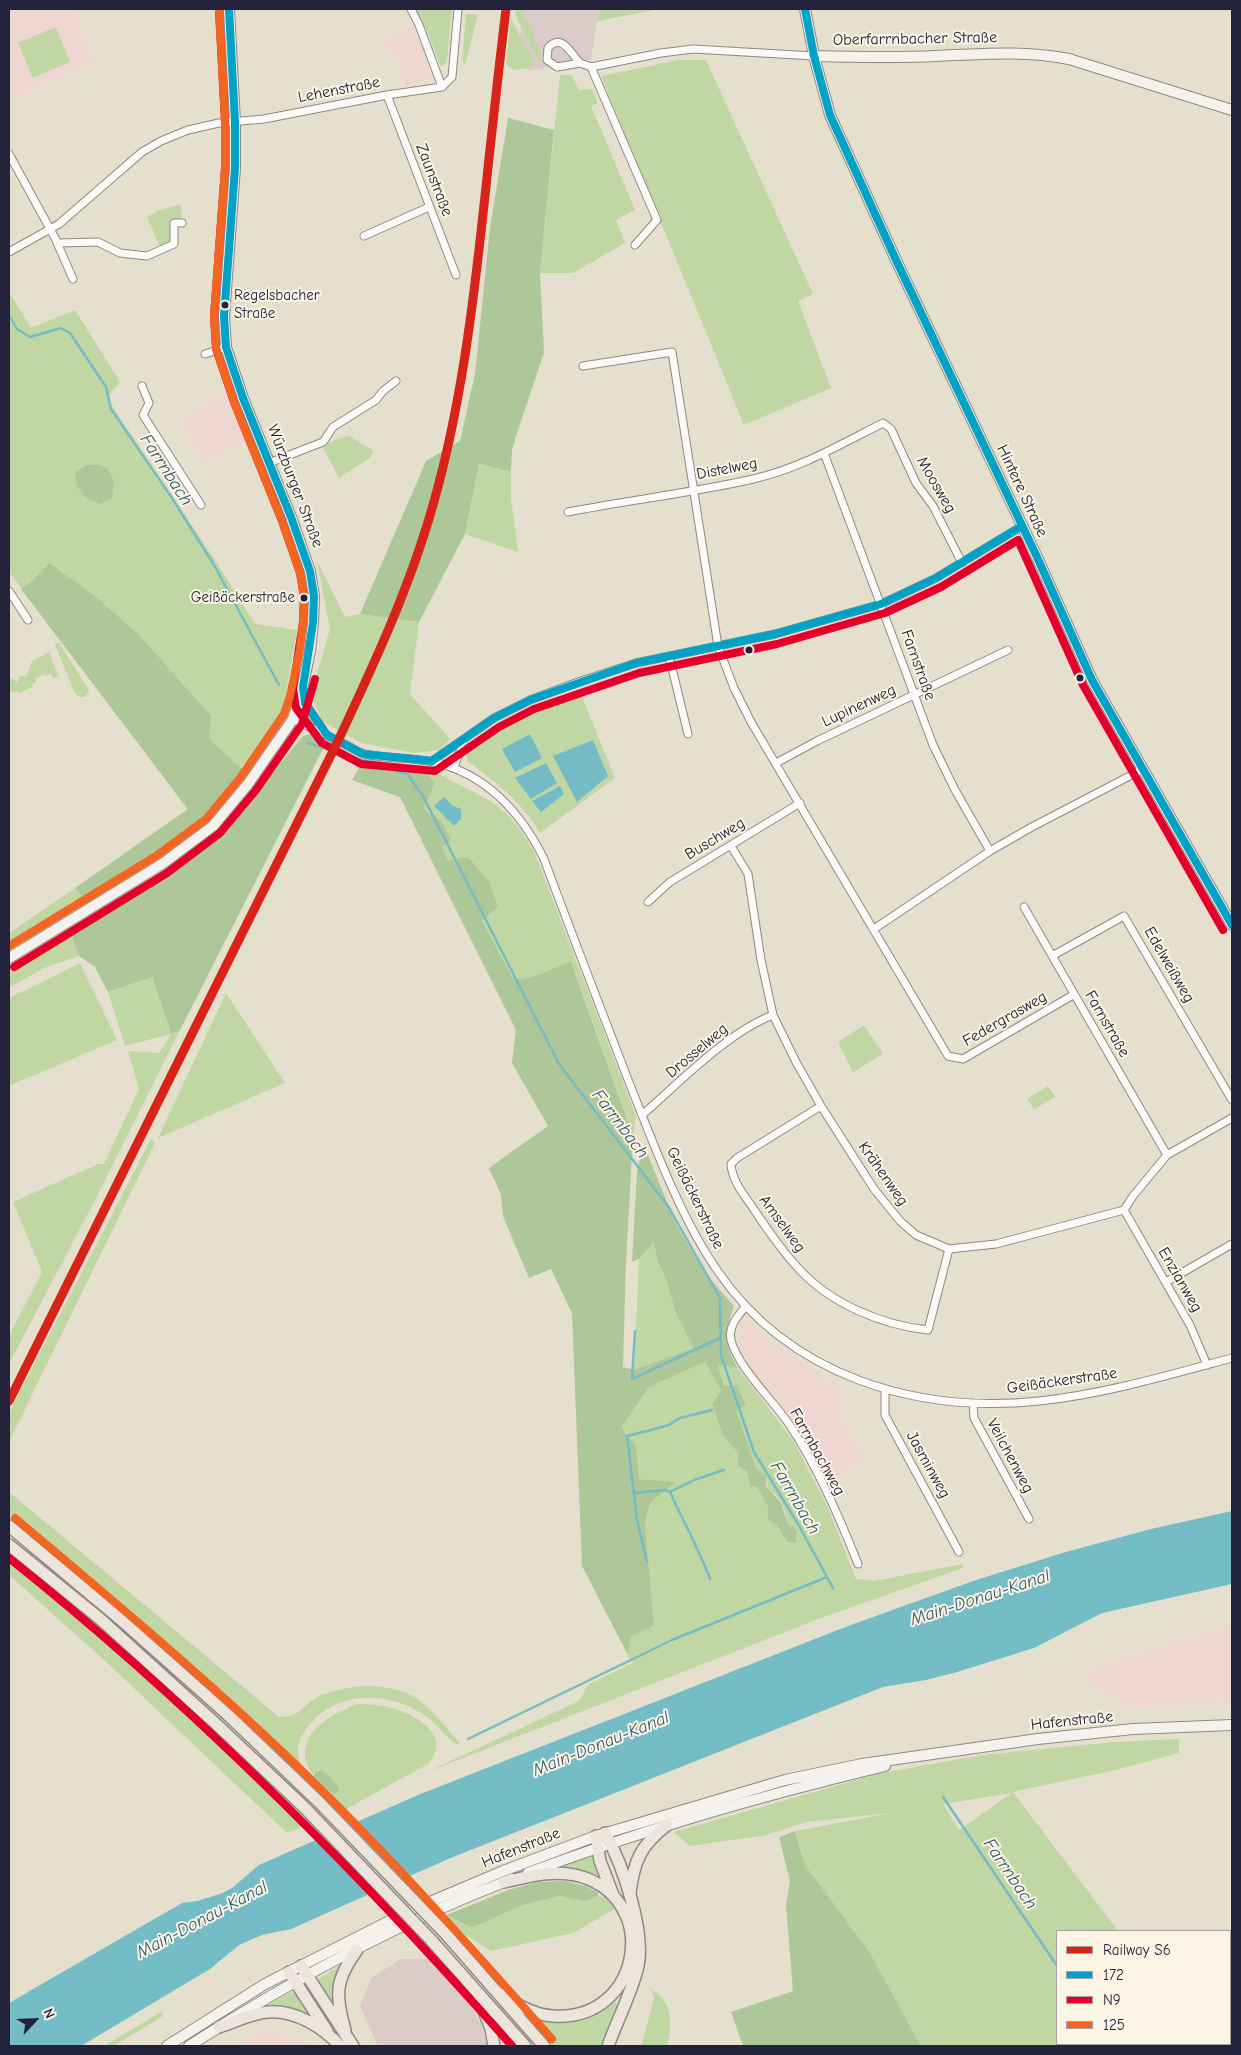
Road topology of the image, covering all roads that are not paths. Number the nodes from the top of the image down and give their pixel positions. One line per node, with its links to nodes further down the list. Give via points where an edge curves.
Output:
1 (229, 9): 11 (street, Würzburger Straße)
2 (411, 9): 8 (street)
3 (458, 9): 8 (street, via 452,77)
4 (805, 9): 5 (street, Hintere Straße)
5 (814, 56): 7 (street, Oberfarrnbacher Straße, via 693,49); 10 (street, Oberfarrnbacher Straße, via 1045,54); 33 (street, Hintere Straße, via 830,115)
6 (580, 63): 6 (street, via 562,42 548,48 547,60 553,66); 7 (street)
7 (591, 67): 18 (street, via 657,220)
8 (445, 84): 9 (street, Lehenstraße)
9 (387, 95): 11 (street, Lehenstraße); 13 (street, Zaunstraße)
10 (1232, 110)
11 (235, 122): 15 (street, via 188,130 160,141 142,152); 22 (street, Würzburger Straße, via 224,317)
12 (9, 154): 15 (street)
13 (429, 207): 16 (street); 20 (street, Zaunstraße)
14 (182, 223): 17 (street, via 174,223 174,244 147,256 120,253 98,242)
15 (51, 230): 17 (street); 19 (street)
16 (364, 236)
17 (58, 243): 21 (street)
18 (635, 245)
19 (9, 252)
20 (456, 275)
21 (73, 279)
22 (226, 347): 23 (street); 29 (street, Würzburger Straße, via 242,398)
23 (205, 354)
24 (583, 366): 30 (street, via 672,352)
25 (396, 381): 29 (street, via 376,400 333,427 323,442)
26 (142, 386): 31 (street, via 149,403 144,415)
27 (883, 423): 28 (street, Distelweg); 34 (street, Moosweg, via 891,430 916,483 934,506)
28 (824, 453): 30 (street, Distelweg, via 754,479); 36 (street, Farnstraße)
29 (269, 464): 41 (street, Würzburger Straße, via 302,544 314,596 310,651)
30 (694, 490): 32 (street, Distelweg); 38 (street)
31 (201, 505)
32 (568, 512)
33 (1022, 526): 34 (street); 50 (street, Hintere Straße, via 1092,680)
34 (962, 563): 36 (street)
35 (9, 591): 37 (street)
36 (881, 604): 38 (street, via 814,624); 42 (street, Farnstraße)
37 (28, 620)
38 (718, 646): 40 (street); 48 (street, via 734,688)
39 (1008, 650): 42 (street, Lupinenweg)
40 (669, 656): 44 (street); 46 (street, via 636,663 530,700 494,718)
41 (303, 687): 43 (street, Würzburger Straße); 45 (street, Geißäckerstraße, via 305,703)
42 (914, 695): 48 (street, Lupinenweg, via 817,740); 53 (street, Farnstraße, via 955,790)
43 (293, 719): 45 (street, Geißäckerstraße); 59 (street, Würzburger Straße, via 248,784 213,826 162,864)
44 (688, 734)
45 (327, 735): 47 (street, Geißäckerstraße, via 363,754)
46 (464, 740): 47 (street); 49 (street)
47 (432, 761): 49 (street, Geißäckerstraße)
48 (776, 763): 51 (street)
49 (454, 767): 64 (street, Geißäckerstraße, via 480,781 508,804 536,842)
50 (1143, 769): 53 (street); 56 (street, Hintere Straße)
51 (800, 803): 52 (street, Buschweg); 57 (street)
52 (731, 846): 54 (street, Buschweg, via 670,882); 61 (street, Krähenweg, via 748,874)
53 (990, 850): 57 (street)
54 (648, 902)
55 (1024, 907): 58 (street, Farnstraße)
56 (1232, 925)
57 (874, 929): 60 (street, Federgrasweg, via 948,1056 963,1059)
58 (1052, 956): 60 (street, Farnstraße); 62 (street, Edelweißweg, via 1124,916)
59 (9, 958)
60 (1074, 995): 66 (street, Farnstraße)
61 (773, 1015): 63 (street, Krähenweg); 64 (street, Drosselweg, via 757,1021 728,1041)
62 (1232, 1100)
63 (821, 1106): 69 (street, Krähenweg, via 888,1208 916,1235); 69 (street, Amselweg, via 731,1164 734,1178 777,1245 800,1271 828,1293 864,1313 909,1328 928,1330)
64 (642, 1116): 71 (street, Geißäckerstraße, via 691,1226 718,1272)
65 (1232, 1118): 66 (street)
66 (1167, 1155): 67 (street)
67 (1124, 1210): 69 (street, Krähenweg, via 996,1244); 70 (street, Enzianweg)
68 (1232, 1244): 70 (street)
69 (949, 1249)
70 (1166, 1282): 73 (street, Enzianweg)
71 (746, 1306): 74 (street, Geißäckerstraße, via 773,1331 819,1363); 80 (street, Farrnbachweg, via 732,1324 731,1339 752,1377 801,1444)
72 (1232, 1358): 73 (street, Geißäckerstraße)
73 (1207, 1365): 75 (street, Geißäckerstraße, via 1084,1395 1037,1402)
74 (885, 1390): 75 (street, Geißäckerstraße); 79 (street, Jasminweg, via 885,1415)
75 (973, 1403): 76 (street, Veilchenweg, via 974,1418)
76 (1029, 1519)
77 (9, 1526): 94 (main road, bridge, via 227,1714 319,1802)
78 (9, 1545): 93 (main road, bridge, via 99,1618 305,1808)
79 (959, 1552)
80 (858, 1564)
81 (1232, 1725): 82 (street, Hafenstraße, via 1133,1729)
82 (917, 1756): 83 (street, Hafenstraße); 84 (street, Hafenstraße, via 785,1780)
83 (667, 1825): 84 (street, Hafenstraße); 88 (main road, via 641,1850 633,1871)
84 (604, 1837): 85 (main road); 88 (main road); 90 (street, Hafenstraße, via 503,1871 411,1910)
85 (596, 1848): 86 (street, Hafenstraße); 87 (main road)
86 (504, 1882): 87 (main road, via 541,1874 574,1875 587,1879); 89 (street, Hafenstraße)
87 (614, 1897): 94 (main road, via 624,1911 632,1944 627,1973 610,1997 577,2014 553,2016 528,2010)
88 (630, 1898): 103 (main road, via 639,1939 638,1968)
89 (357, 1950): 90 (street, Hafenstraße); 97 (main road, via 346,1964 337,1995)
90 (304, 1971): 91 (street, Hafenstraße); 92 (street, Hafenstraße); 97 (main road)
91 (289, 1972): 92 (main road); 98 (street, Hafenstraße)
92 (294, 1983): 95 (street, Hafenstraße); 96 (main road)
93 (476, 1989): 100 (main road); 101 (main road)
94 (498, 1993): 102 (main road)
95 (219, 2027): 96 (main road, via 275,2012 295,2016); 99 (street, Hafenstraße)
96 (328, 2033): 97 (main road)
97 (347, 2044)
98 (167, 2046)
99 (190, 2046)
100 (494, 2046)
101 (525, 2046)
102 (544, 2046)
103 (608, 2046)

